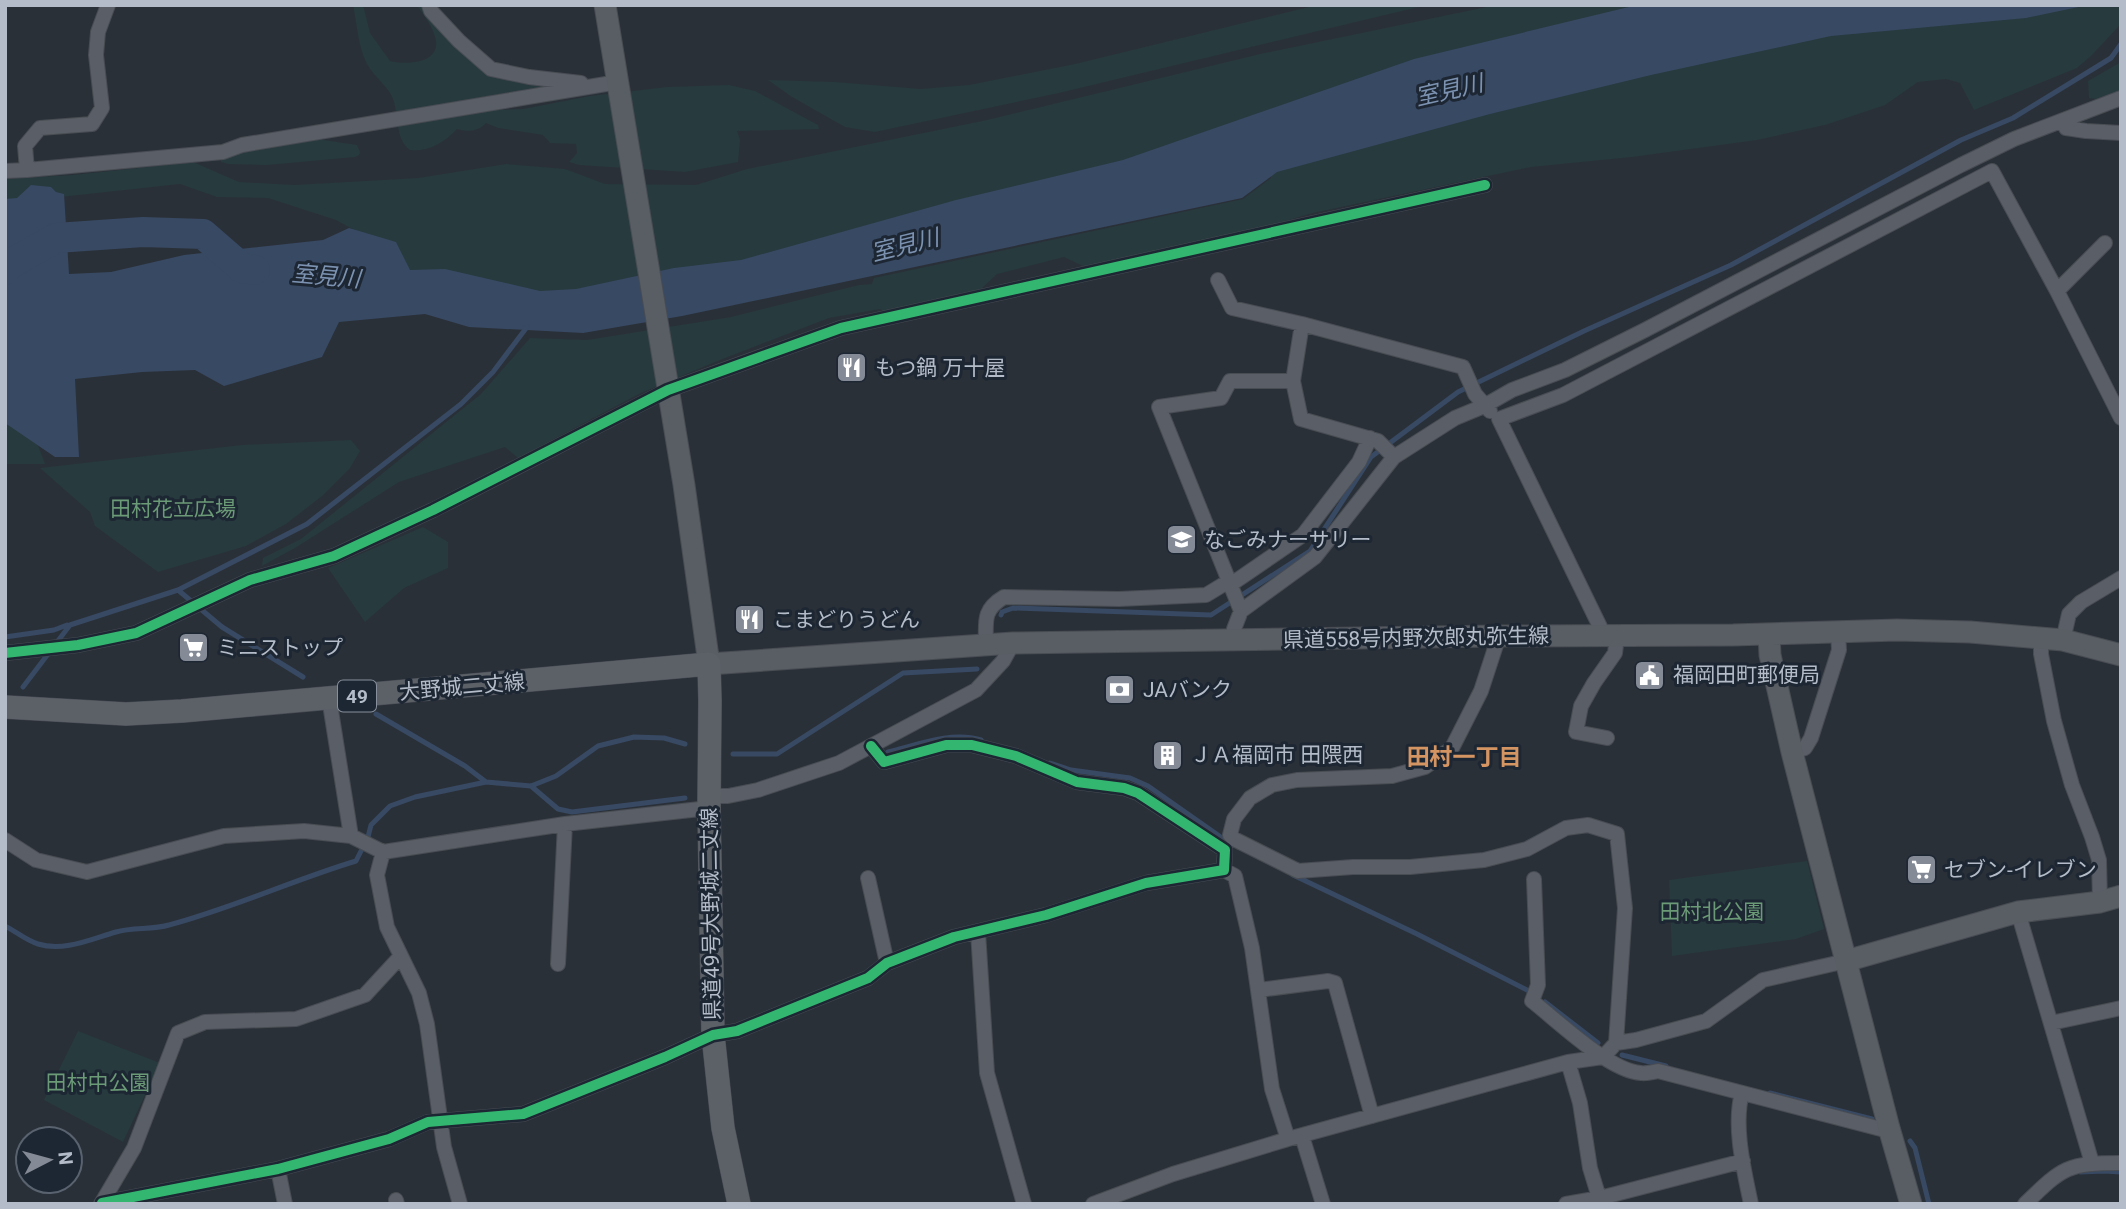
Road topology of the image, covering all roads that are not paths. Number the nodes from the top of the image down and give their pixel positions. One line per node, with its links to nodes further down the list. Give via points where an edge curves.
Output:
1 (108, 5): 9 (street, via 96,55 102,107 92,124 40,128 25,146)
2 (429, 5): 4 (street, via 459,41 491,69)
3 (605, 5): 5 (street)
4 (596, 84): 5 (street); 9 (street, via 223,152)
5 (618, 86): 17 (street)
6 (2121, 98): 7 (street)
7 (2063, 121): 8 (street, via 2066,128); 18 (street, via 1971,159 1645,330)
8 (2121, 133)
9 (27, 170): 10 (street)
10 (5, 171)
11 (1485, 185): 17 (street, via 841,328)
12 (2105, 243): 14 (street)
13 (1218, 279): 15 (street, via 1232,308)
14 (2057, 290): 19 (street); 20 (street, via 1992,171 1563,395)
15 (1302, 324): 16 (street); 18 (street, via 1463,368)
16 (1293, 380): 21 (street, via 1301,419); 24 (street, via 1230,381 1222,398 1159,407)
17 (668, 390): 35 (street, via 334,556 250,580 136,633); 37 (street)
18 (1484, 406): 20 (street); 22 (street, via 1455,418)
19 (2121, 418)
20 (1499, 419): 29 (street)
21 (1374, 439): 22 (street); 24 (street, via 1303,535)
22 (1394, 457): 25 (street, via 1315,557)
23 (2121, 578): 32 (street, via 2069,614)
24 (1230, 585): 25 (street); 34 (street, via 1206,595 1004,597 989,608)
25 (1241, 611): 31 (street, via 1234,629)
26 (1839, 632): 27 (street, 県道558号内野次郎丸弥生線); 30 (street, 県道558号内野次郎丸弥生線, via 1970,632); 42 (street, via 1839,650 1811,738 1805,748)
27 (1769, 635): 29 (street, 県道558号内野次郎丸弥生線); 42 (street)
28 (1499, 636): 29 (street, 県道558号内野次郎丸弥生線); 31 (street, 県道558号内野次郎丸弥生線); 47 (street, via 1481,691 1452,748 1425,767 1392,776 1272,785 1250,798 1234,819)
29 (1611, 637): 40 (street, via 1615,653 1581,706 1576,732)
30 (2041, 638): 32 (street, 県道558号内野次郎丸弥生線); 53 (street, via 2054,721 2071,785 2099,860)
31 (1236, 640): 33 (street, 県道558号内野次郎丸弥生線)
32 (2063, 640): 36 (street, 県道558号内野次郎丸弥生線)
33 (1013, 643): 34 (street, 県道558号内野次郎丸弥生線); 41 (street, via 976,690)
34 (986, 645): 37 (street, 県道558号内野次郎丸弥生線)
35 (5, 653)
36 (2121, 655)
37 (709, 664): 38 (main road, 大野城二丈線 / 49); 43 (main road, 県道49号大野城二丈線)
38 (329, 698): 39 (main road, 大野城二丈線 / 49, via 126,713); 45 (street)
39 (5, 707)
40 (1607, 738)
41 (871, 746): 43 (street, via 839,763); 47 (street, via 884,762 946,745 972,745 1016,757 1077,782 1138,793)
42 (1792, 752): 57 (street)
43 (709, 802): 44 (street); 63 (main road, 県道49号大野城二丈線)
44 (565, 824): 48 (street); 59 (street)
45 (351, 836): 46 (street, via 304,831 224,836 87,872 36,860); 48 (street)
46 (5, 840)
47 (1230, 844): 49 (street); 64 (street, via 1298,871 1484,860 1527,849 1566,828 1588,825 1617,834 1625,908)
48 (383, 852): 56 (street, via 377,875 387,927)
49 (1224, 870): 55 (street, via 1146,883); 60 (street, via 1236,876)
50 (868, 878): 58 (street)
51 (1534, 879): 65 (street, via 1538,985 1532,1001)
52 (2121, 896): 53 (street)
53 (2100, 902): 54 (street)
54 (2018, 912): 57 (street); 62 (street)
55 (978, 932): 58 (street); 82 (street, via 987,1073)
56 (401, 956): 69 (street, via 419,993 427,1024); 78 (street, via 365,995 296,1019 205,1022 178,1033 134,1149)
57 (1846, 961): 64 (street, via 1763,980 1706,1021); 70 (street)
58 (887, 963): 63 (street, via 868,978 737,1031)
59 (558, 964)
60 (1259, 990): 68 (street, via 1335,983); 71 (street, via 1272,1089)
61 (2121, 1008): 62 (street)
62 (2051, 1023): 73 (street)
63 (713, 1035): 69 (street, via 523,1114); 81 (main road, 県道49号大野城二丈線, via 723,1128)
64 (1616, 1043): 65 (street)
65 (1603, 1056): 66 (street); 67 (street, via 1620,1068 1643,1074 1658,1071)
66 (1568, 1062): 68 (street); 77 (street)
67 (1742, 1093): 70 (street); 72 (street, via 1738,1107)
68 (1372, 1116): 71 (street)
69 (439, 1121): 75 (street); 80 (street)
70 (1889, 1128): 87 (street)
71 (1295, 1138): 76 (street, via 1173,1174); 84 (street)
72 (1742, 1161): 77 (street); 86 (street)
73 (2092, 1163): 74 (street); 88 (street, via 2053,1176)
74 (2121, 1163)
75 (278, 1169): 78 (street); 79 (street)
76 (1129, 1197): 83 (street)
77 (1600, 1201): 85 (street)
78 (102, 1203)
79 (285, 1204)
80 (460, 1204)
81 (739, 1204)
82 (1024, 1204)
83 (1093, 1204)
84 (1323, 1204)
85 (1566, 1204)
86 (1751, 1204)
87 (1911, 1204)
88 (2025, 1204)

